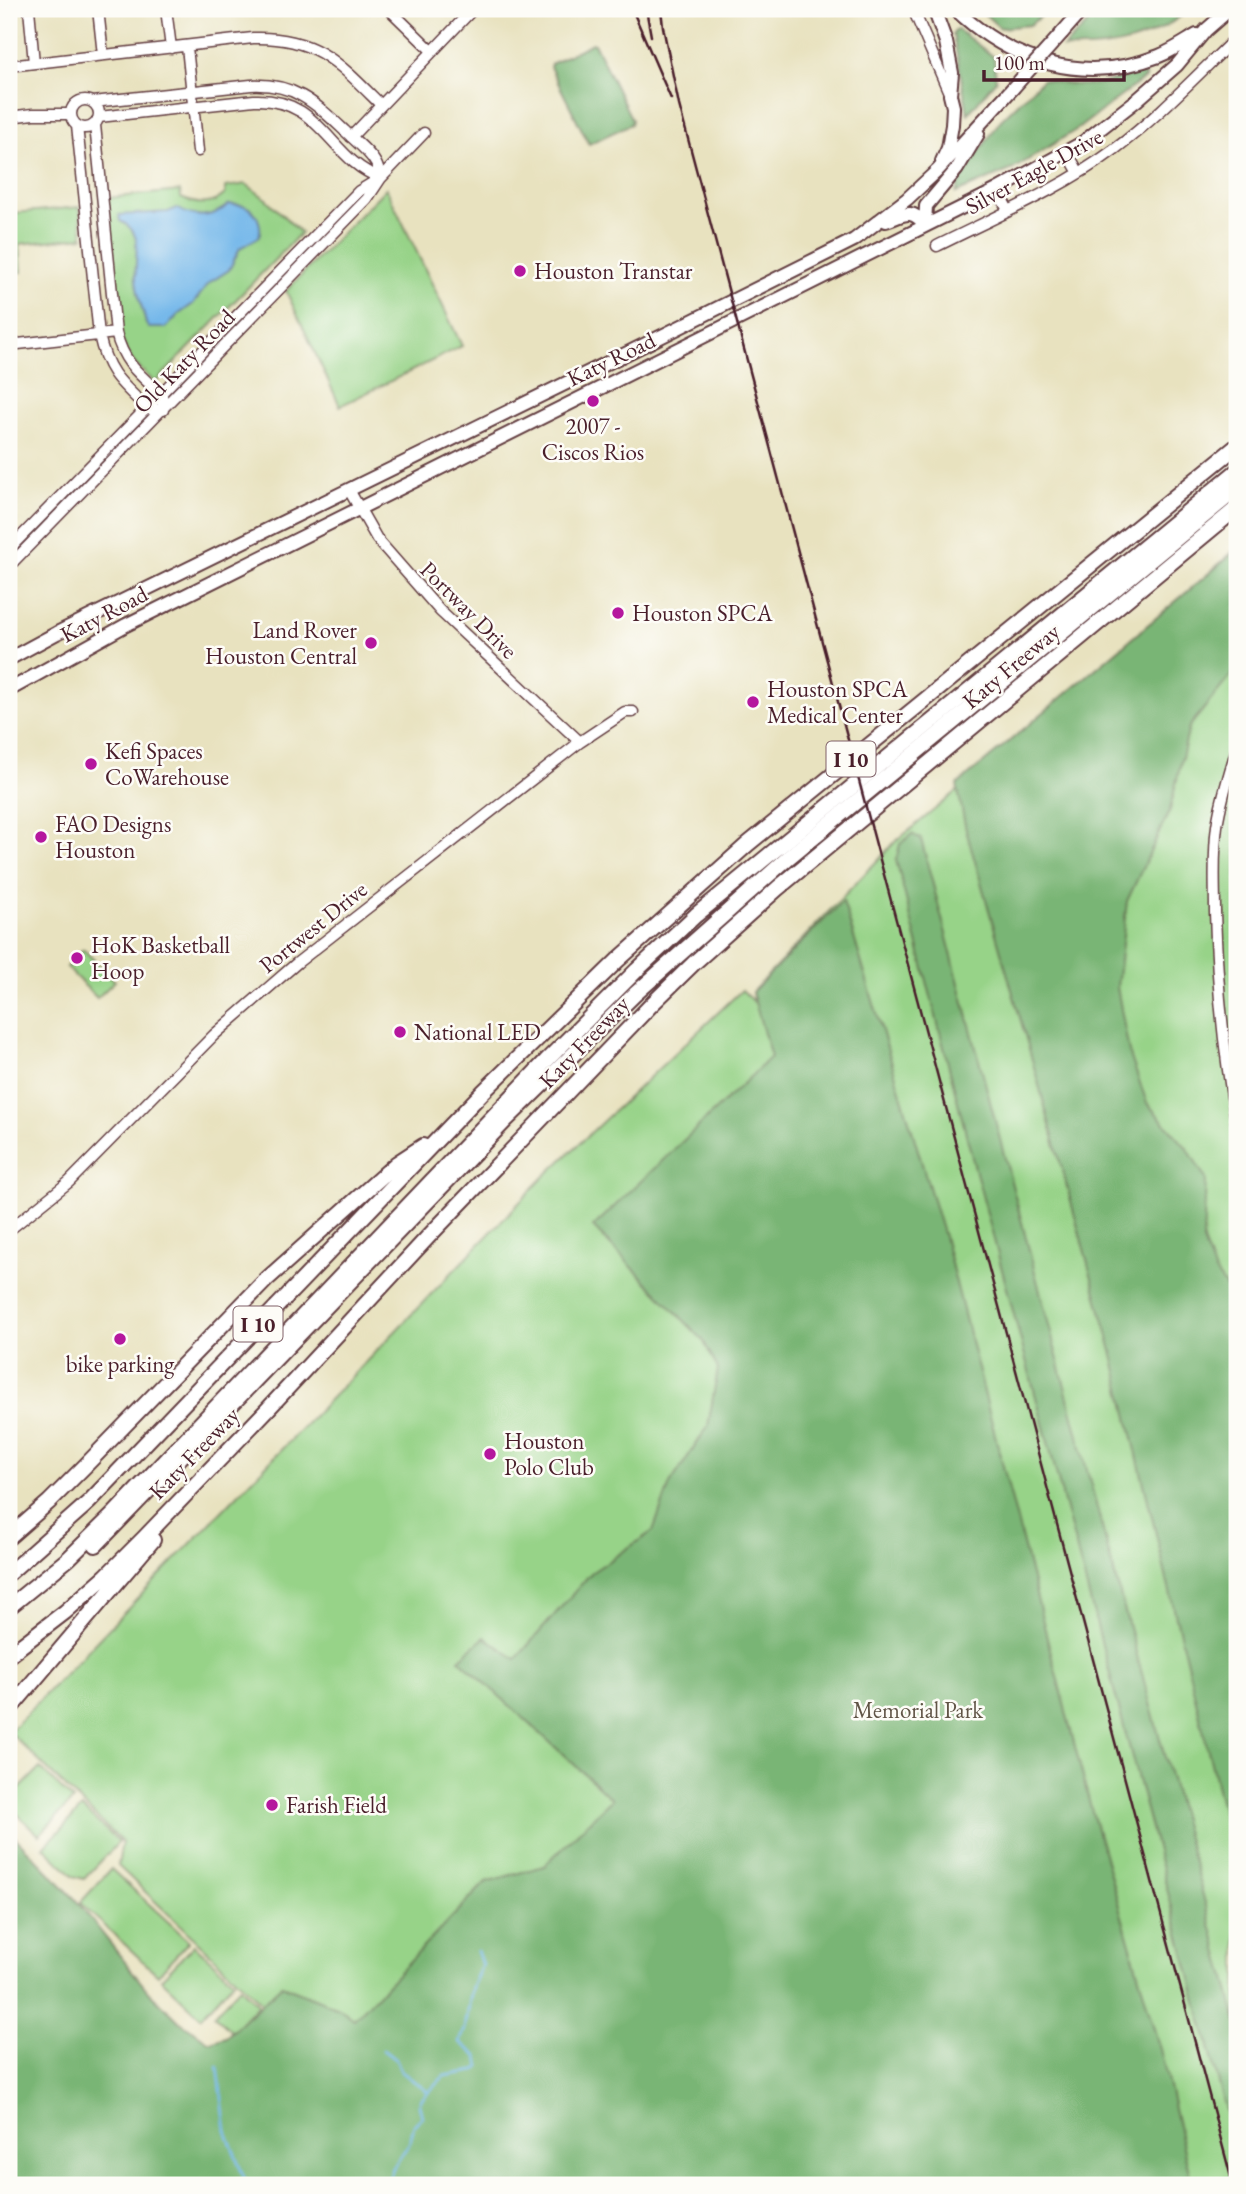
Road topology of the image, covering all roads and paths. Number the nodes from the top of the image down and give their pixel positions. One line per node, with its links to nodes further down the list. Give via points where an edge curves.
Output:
1 (29, 9): 17 (street)
2 (98, 9): 16 (street)
3 (166, 9): 14 (street)
4 (390, 9): 15 (street)
5 (473, 9): 15 (street)
6 (913, 9): 20 (street)
7 (934, 9): 20 (main road, via 950,59)
8 (955, 9): 11 (main road, via 979,30 1034,61 1085,69 1114,68 1160,56)
9 (1083, 9): 27 (main road, Katy Road, bridge)
10 (1230, 9): 11 (main road)
11 (1206, 30): 34 (main road, Katy Road, via 1177,65)
12 (1237, 37): 36 (street, Silver Eagle Drive, via 1149,121)
13 (187, 47): 14 (street); 19 (street); 22 (street, via 271,38 300,43 327,55)
14 (171, 48): 16 (street)
15 (432, 51): 22 (street)
16 (103, 55): 17 (street)
17 (34, 63): 18 (street)
18 (9, 66)
19 (192, 92): 21 (street); 23 (street); 29 (street, via 251,85 292,90 310,99)
20 (950, 95): 35 (main road, via 952,125)
21 (93, 102): 24 (street, via 77,102); 26 (street, via 98,108)
22 (381, 104): 31 (street)
23 (193, 107): 26 (street); 32 (street, via 274,100 301,110); 33 (street)
24 (70, 114): 25 (street); 28 (street)
25 (9, 117)
26 (97, 121): 28 (street, via 86,129); 40 (street)
27 (984, 121): 35 (main road, Katy Road); 42 (main road, via 962,162 926,206)
28 (77, 126): 41 (street)
29 (342, 129): 31 (street); 32 (street)
30 (424, 134): 37 (street, Old Katy Road)
31 (351, 137): 37 (street, via 375,162)
32 (332, 139): 37 (street, via 366,172)
33 (198, 151)
34 (1067, 152): 36 (street); 38 (main road, Katy Road)
35 (937, 171): 43 (main road, Katy Road)
36 (1079, 173): 39 (street, Silver Eagle Drive)
37 (381, 177): 45 (street, Old Katy Road, via 359,191)
38 (997, 190): 39 (street); 42 (main road, Katy Road)
39 (1008, 210): 44 (street, Silver Eagle Drive)
40 (105, 222): 41 (street); 46 (street)
41 (87, 224): 47 (street)
42 (925, 225): 43 (main road, via 918,215 908,213); 53 (main road, Katy Road)
43 (873, 226): 52 (main road, Katy Road, via 854,240)
44 (937, 246)
45 (272, 289): 49 (street, Old Katy Road); 51 (street, Old Katy Road)
46 (116, 333): 47 (street); 49 (street, via 127,361)
47 (99, 335): 48 (street); 50 (street, via 112,372)
48 (9, 345)
49 (162, 395): 50 (street, Old Katy Road); 51 (street)
50 (148, 409): 51 (street); 62 (street, Old Katy Road)
51 (163, 410): 63 (street, Old Katy Road)
52 (510, 410): 53 (main road); 56 (main road, Katy Road)
53 (522, 426): 59 (main road, Katy Road)
54 (1237, 446): 72 (highway, Katy Freeway / I 10, via 748,844 618,960)
55 (1237, 471): 80 (highway, via 667,943 546,1061 113,1515)
56 (385, 472): 58 (main road, Katy Road); 59 (main road)
57 (1237, 489): 81 (highway, via 789,857 654,977 507,1119 118,1524)
58 (349, 490): 60 (street, Portway Drive); 66 (main road, Katy Road)
59 (395, 490): 60 (main road, Katy Road)
60 (358, 508): 67 (main road, Katy Road, via 126,625); 69 (street, Portway Drive, via 385,551 440,611)
61 (1237, 508): 74 (highway, Katy Freeway / I 10, via 720,938 428,1237)
62 (19, 540): 63 (street); 64 (street, Old Katy Road)
63 (27, 548): 65 (street, Old Katy Road)
64 (9, 550)
65 (9, 566)
66 (9, 659)
67 (9, 690)
68 (633, 712): 69 (street, Portwest Drive, via 625,712)
69 (580, 742): 73 (street, Portwest Drive, via 297,963 214,1035 69,1182)
70 (1237, 748): 71 (street, via 1219,816 1214,866 1220,1003)
71 (1237, 1126)
72 (445, 1132): 75 (highway, Katy Freeway / I 10); 76 (highway, via 397,1163 267,1279 86,1465)
73 (9, 1230)
74 (267, 1410): 82 (highway, Katy Freeway / I 10, via 106,1576); 83 (highway)
75 (74, 1517): 77 (highway); 78 (highway, Katy Freeway / I 10); 79 (highway)
76 (9, 1537)
77 (9, 1563)
78 (9, 1573)
79 (9, 1578)
80 (9, 1607)
81 (9, 1618)
82 (9, 1655)
83 (9, 1710)

